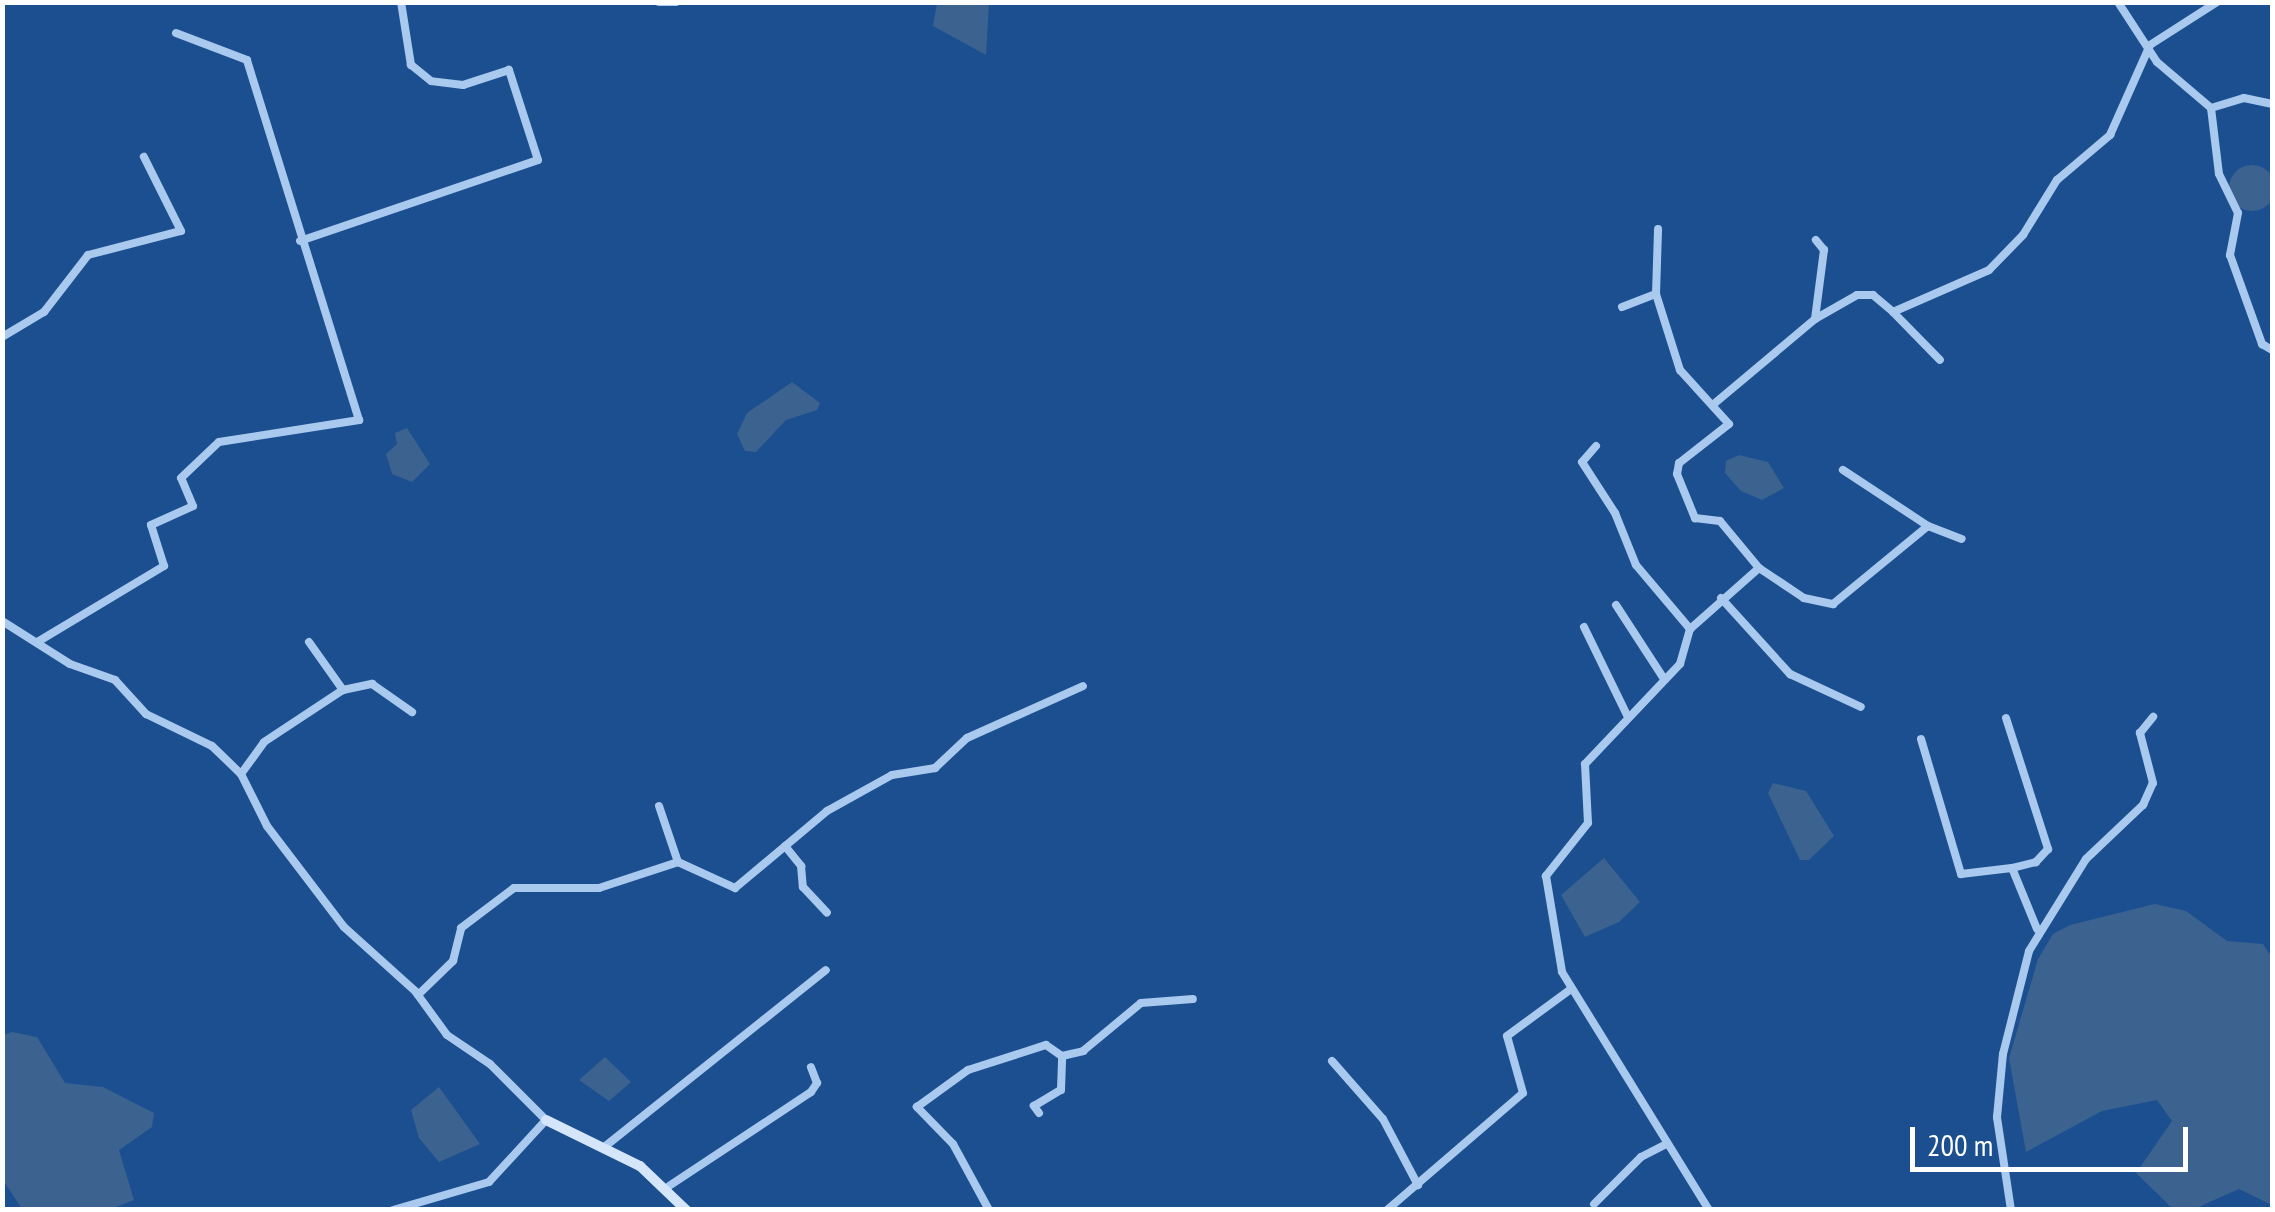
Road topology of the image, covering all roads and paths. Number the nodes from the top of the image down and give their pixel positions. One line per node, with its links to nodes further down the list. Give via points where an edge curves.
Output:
1 (401, 2): 13 (street, via 410,65 432,81 463,85 508,70 538,160)
2 (659, 2): 3 (street)
3 (676, 2)
4 (2118, 2): 7 (street)
5 (2217, 2): 7 (street)
6 (176, 32): 13 (street, via 247,60)
7 (2150, 45): 9 (street, via 2157,62); 16 (street, via 2110,135 2058,180 2023,235 1989,270)
8 (2272, 104): 9 (street, via 2244,98)
9 (2211, 108): 19 (street, via 2219,174 2238,213 2230,255 2262,344)
10 (144, 157): 18 (street, via 181,231 88,255 44,312)
11 (1658, 229): 14 (street)
12 (1816, 240): 17 (street, via 1824,250)
13 (300, 241): 32 (street, via 358,420 219,442 181,478 193,506 150,525 164,566)
14 (1656, 294): 15 (street, via 1636,296); 21 (street, via 1680,370)
15 (1622, 307)
16 (1893, 312): 17 (street, via 1874,295 1857,295); 20 (street)
17 (1815, 319): 21 (street)
18 (2, 336)
19 (2272, 350)
20 (1940, 360)
21 (1715, 403): 26 (street, via 1728,424 1679,463 1677,474 1694,518 1720,522)
22 (1596, 446): 31 (street, via 1582,462 1616,513 1636,565)
23 (1843, 470): 24 (street)
24 (1928, 526): 25 (street); 26 (street, via 1832,604 1804,598)
25 (1962, 539)
26 (1760, 568): 27 (street)
27 (1721, 598): 31 (street); 37 (street, via 1790,674)
28 (1616, 606): 34 (street)
29 (2, 621): 32 (street)
30 (1584, 627): 39 (street)
31 (1690, 629): 34 (street, via 1680,664)
32 (39, 641): 43 (street, via 70,664 116,680 146,714 184,726)
33 (308, 642): 36 (street)
34 (1664, 680): 39 (street)
35 (1083, 686): 45 (street, via 967,738 935,768 879,782)
36 (343, 690): 38 (street, via 372,684); 43 (street, via 264,742)
37 (1860, 706)
38 (412, 712)
39 (1627, 715): 51 (street, via 1585,764 1588,823 1546,876 1555,948)
40 (2153, 717): 49 (street, via 2140,733 2153,784 2142,804 2086,859)
41 (2006, 718): 47 (street, via 2048,849 2036,862)
42 (1920, 739): 47 (street, via 1961,874)
43 (241, 774): 52 (street, via 267,826 328,907)
44 (659, 806): 46 (street)
45 (785, 846): 46 (street, via 735,888); 48 (street, via 801,866 803,887)
46 (678, 862): 52 (street, via 599,888 514,888 461,928 454,961)
47 (2012, 868): 49 (street)
48 (827, 914)
49 (2037, 929): 69 (street, via 2002,1054 1996,1118)
50 (826, 970): 60 (street)
51 (1572, 989): 59 (street); 61 (street, via 1507,1036 1522,1093)
52 (418, 995): 58 (street, via 447,1035 490,1064)
53 (1193, 999): 54 (street, via 1142,1002 1083,1050)
54 (1062, 1056): 57 (street, via 1061,1090 1034,1106); 66 (street, via 1046,1046 968,1070 917,1108 953,1144)
55 (1332, 1061): 61 (street, via 1375,1107)
56 (811, 1068): 62 (street, via 817,1084 811,1092)
57 (1039, 1113)
58 (546, 1120): 60 (street); 64 (street, via 490,1182)
59 (1666, 1144): 63 (street, via 1641,1157); 68 (street)
60 (603, 1148): 62 (street)
61 (1418, 1185): 67 (street)
62 (669, 1186): 65 (street)
63 (1594, 1204)
64 (393, 1210)
65 (686, 1210)
66 (989, 1210)
67 (1387, 1210)
68 (1709, 1210)
69 (2012, 1210)

